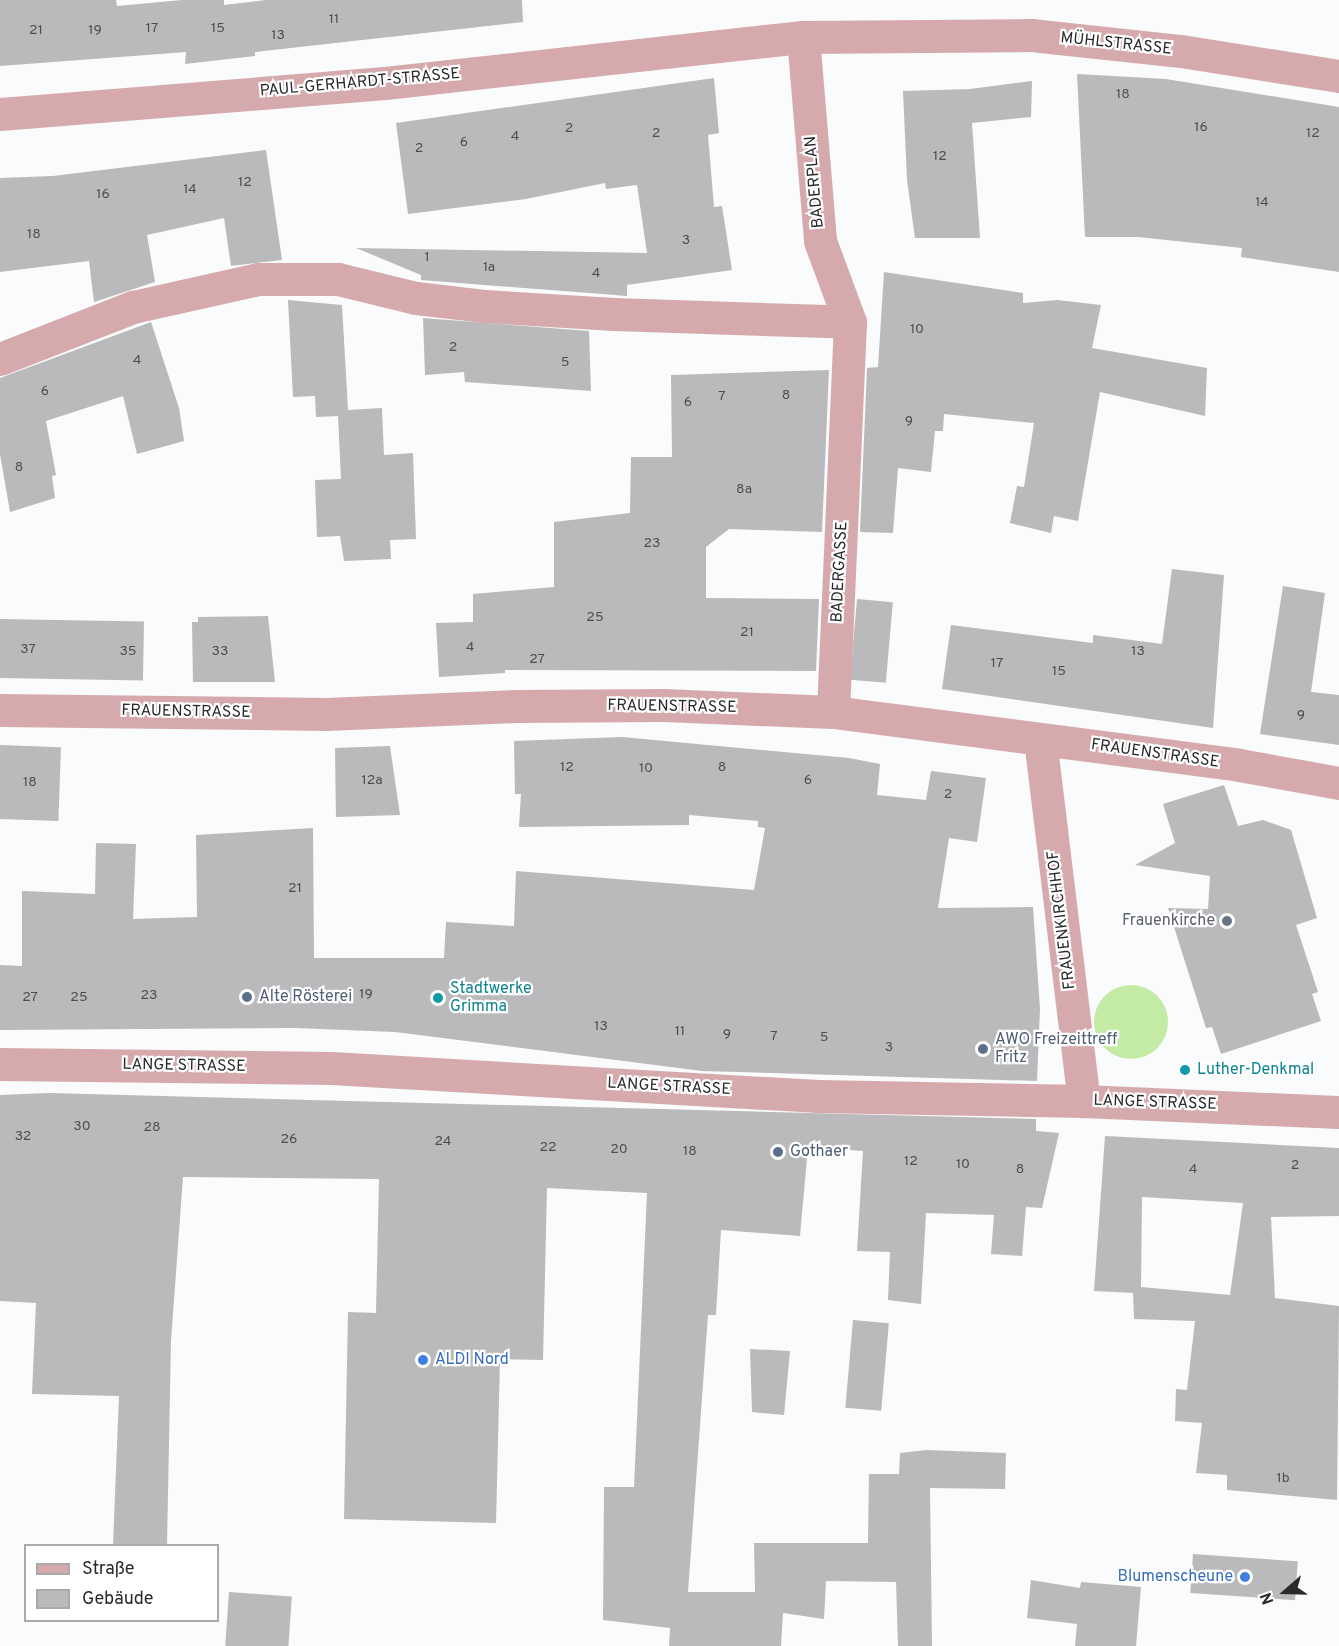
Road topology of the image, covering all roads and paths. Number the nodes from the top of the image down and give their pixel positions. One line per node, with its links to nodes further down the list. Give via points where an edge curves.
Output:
1 (804, 37): 2 (street, MÜHLSTRASSE, via 1031,35 1180,51); 3 (street, PAUL-GERHARDT-STRASSE, via 385,83); 4 (street, BADERPLAN, via 820,241)
2 (1339, 76)
3 (0, 114)
4 (850, 322): 5 (street, via 614,314 416,298 338,279 258,279 133,307); 6 (street, BADERPLAN)
5 (0, 359)
6 (848, 432): 8 (street, BADERGASSE)
7 (0, 710): 8 (street, FRAUENSTRASSE, via 326,714 664,705)
8 (833, 712): 9 (street, FRAUENSTRASSE)
9 (1040, 739): 10 (street, FRAUENSTRASSE); 12 (street, FRAUENKIRCHHOF)
10 (1339, 783)
11 (0, 1064): 12 (street, LANGE STRASSE, via 331,1068 818,1096)
12 (1084, 1101): 13 (street, LANGE STRASSE)
13 (1339, 1113)

